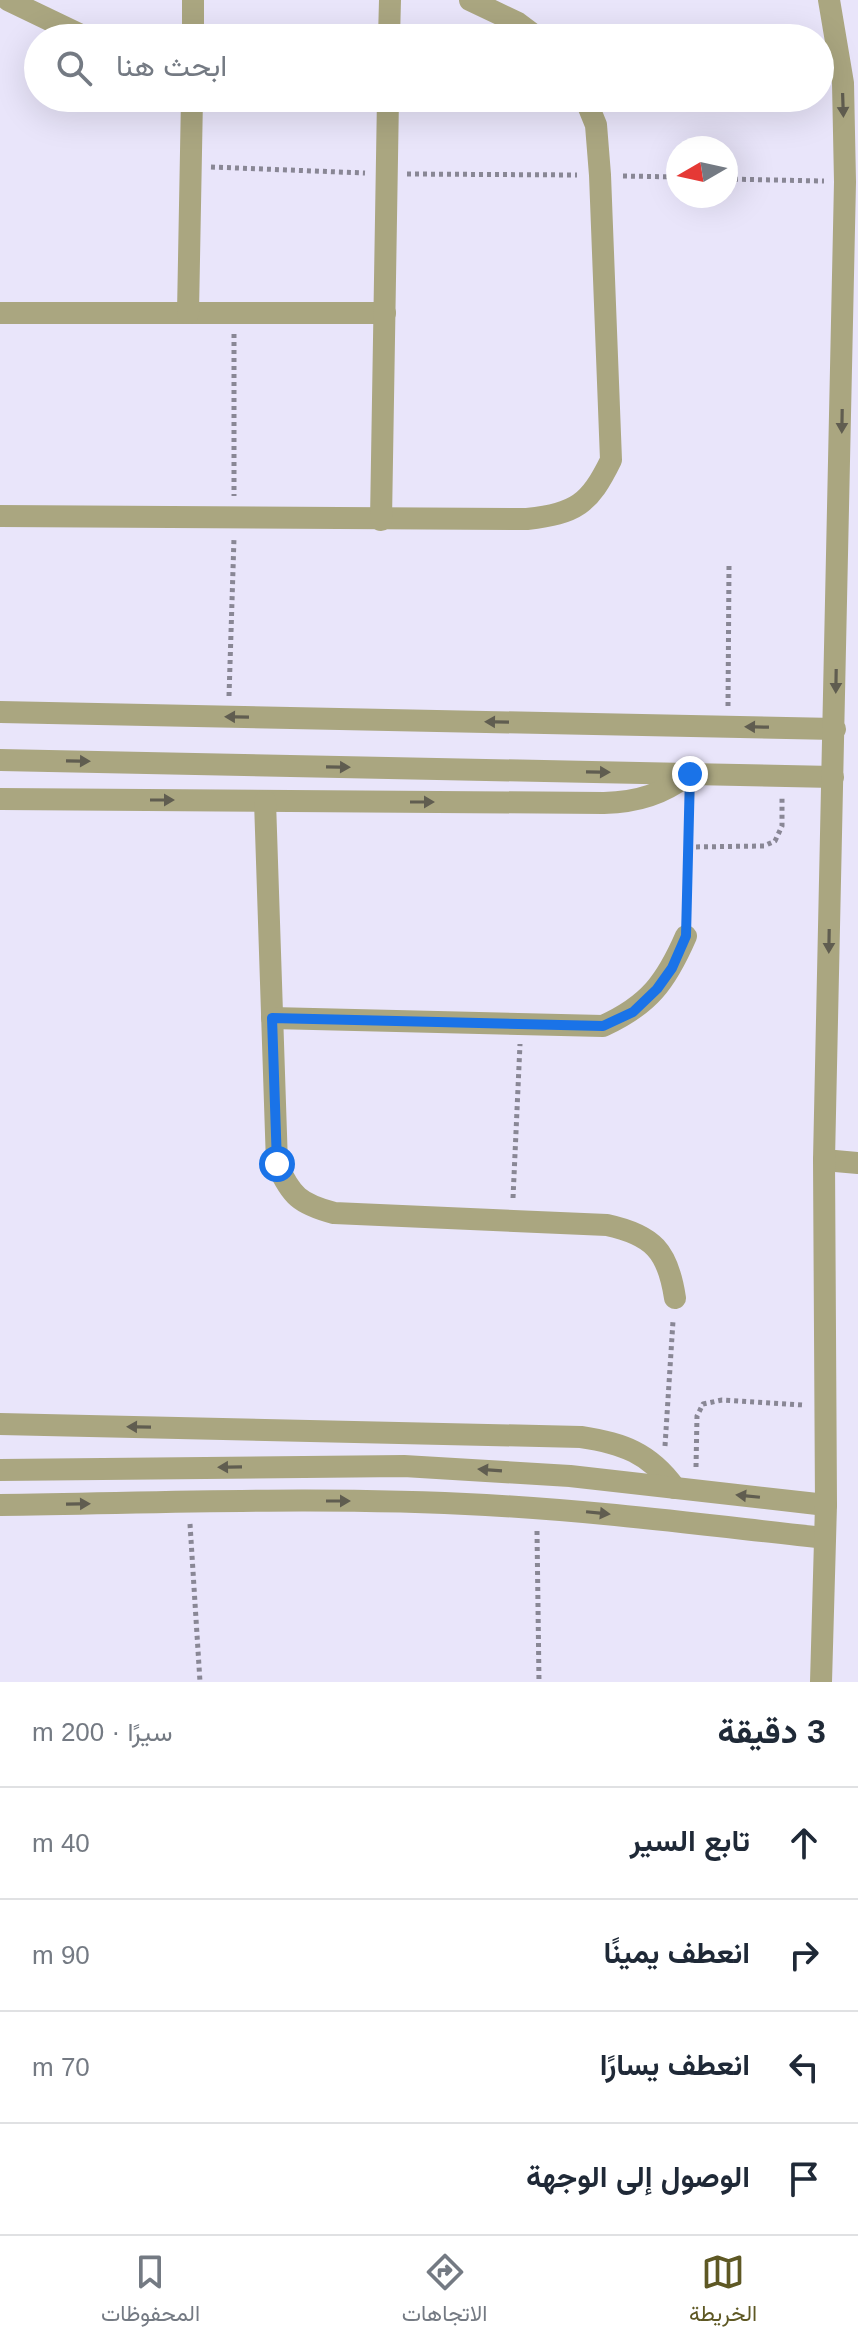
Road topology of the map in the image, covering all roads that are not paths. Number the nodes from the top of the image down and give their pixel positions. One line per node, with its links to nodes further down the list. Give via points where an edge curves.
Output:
1 (8, 0): 6 (street)
2 (193, 0): 7 (street)
3 (390, 0): 8 (street)
4 (470, 0): 9 (street)
5 (829, 0): 10 (street, one-way to 10)
6 (58, 24)
7 (193, 24)
8 (389, 24)
9 (519, 24)
10 (833, 24)
11 (834, 30): 18 (street, one-way to 18, via 843,83)
12 (192, 112): 16 (street)
13 (388, 112): 17 (street)
14 (591, 112): 20 (street, via 600,175 611,460 595,494 564,515)
15 (0, 313): 16 (street)
16 (188, 313): 17 (street)
17 (385, 313): 20 (street)
18 (851, 376): 22 (street, one-way to 22)
19 (0, 516): 20 (street)
20 (381, 520)
21 (0, 712): 22 (street, one-way to 21)
22 (835, 729): 25 (street)
23 (0, 760): 24 (street, one-way to 24)
24 (690, 774): 25 (street); 27 (street, one-way to 24, via 635,802 665,792)
25 (833, 777): 30 (street, one-way to 30)
26 (0, 799): 27 (street, one-way to 27)
27 (265, 801): 29 (street)
28 (686, 936): 29 (street, via 672,968 633,1012 603,1026)
29 (272, 1018): 32 (street, via 277,1164 287,1189 308,1206 334,1213 607,1225 634,1231 657,1247 671,1270)
30 (824, 1160): 31 (street); 37 (street)
31 (858, 1163)
32 (675, 1298)
33 (0, 1424): 35 (street, one-way to 33, via 631,1447 581,1437)
34 (0, 1470): 35 (street, one-way to 34, via 404,1466)
35 (678, 1483): 37 (street, one-way to 35)
36 (0, 1505): 38 (street, one-way to 38, via 399,1502 537,1508)
37 (826, 1505): 38 (street)
38 (825, 1538): 39 (street)
39 (821, 1682)

